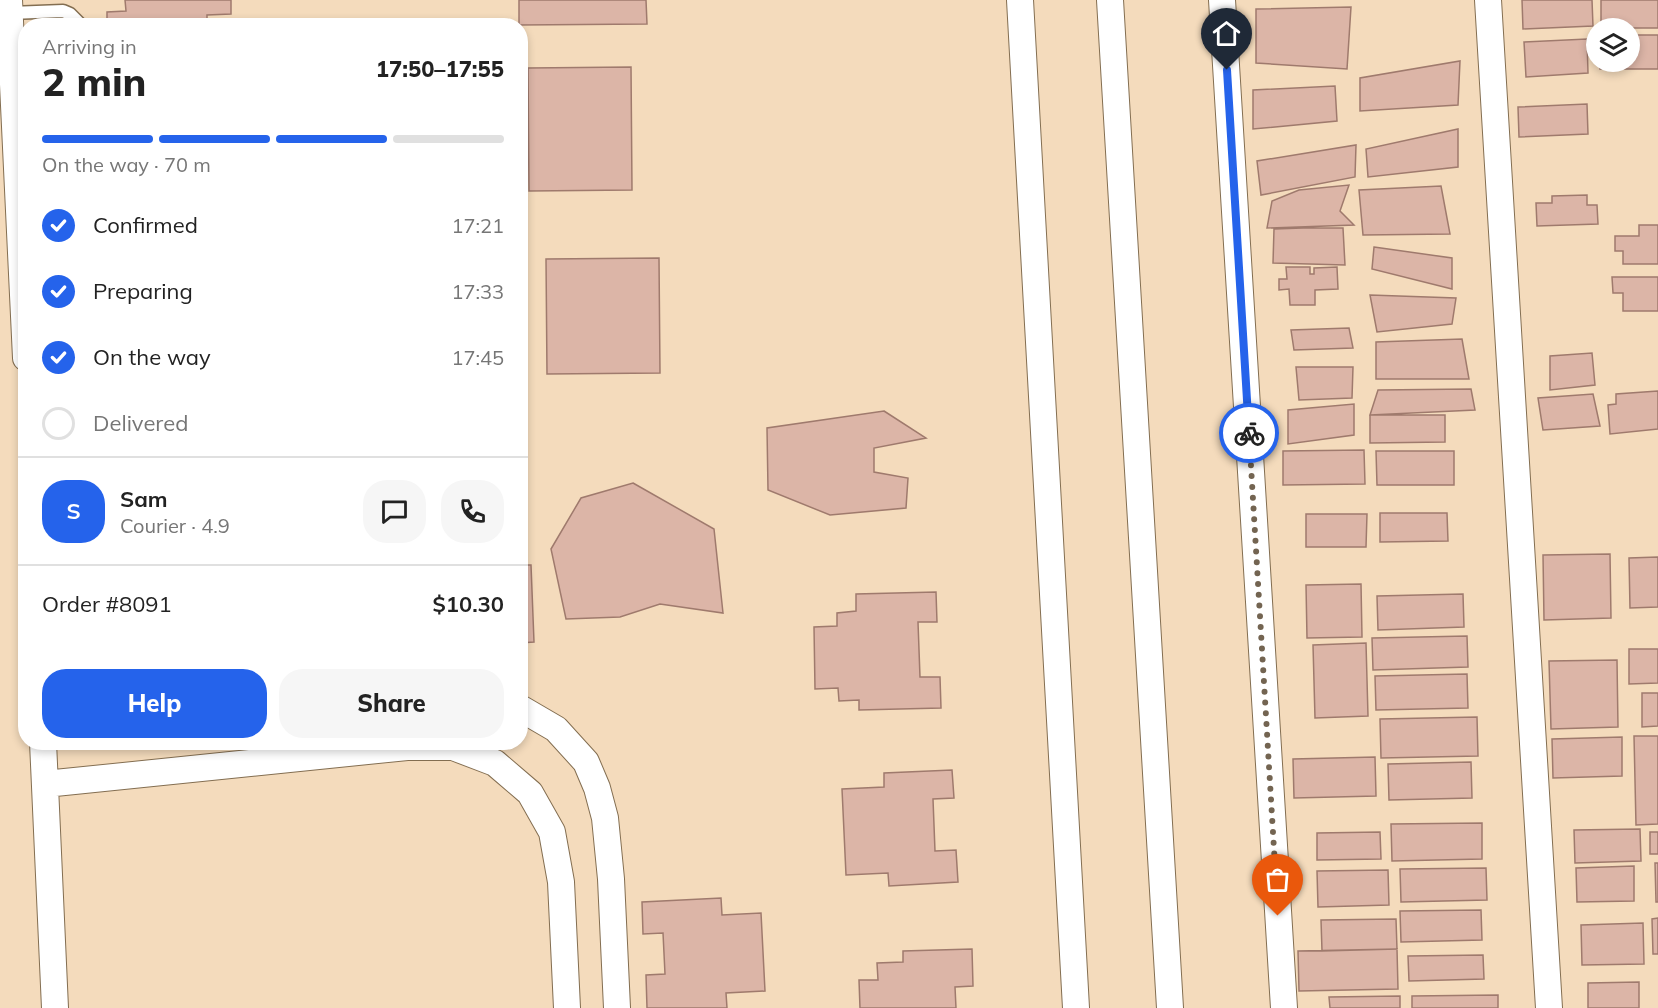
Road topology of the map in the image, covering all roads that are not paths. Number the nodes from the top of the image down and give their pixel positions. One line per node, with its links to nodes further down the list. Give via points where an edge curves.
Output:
1 (1020, 0): 16 (street)
2 (1110, 0): 17 (street)
3 (1222, 0): 18 (street)
4 (1488, 0): 19 (street)
5 (10, 6): 6 (lane, via 63,11); 7 (street)
6 (74, 18)
7 (18, 175)
8 (528, 713): 15 (street, via 556,729 586,762 597,788 605,818 611,879)
9 (43, 750): 12 (street)
10 (378, 750): 12 (street)
11 (461, 750): 14 (street, via 495,763 530,793 552,832 561,882)
12 (45, 784): 13 (street)
13 (55, 1008)
14 (567, 1008)
15 (617, 1008)
16 (1076, 1008)
17 (1170, 1008)
18 (1284, 1008)
19 (1549, 1008)

